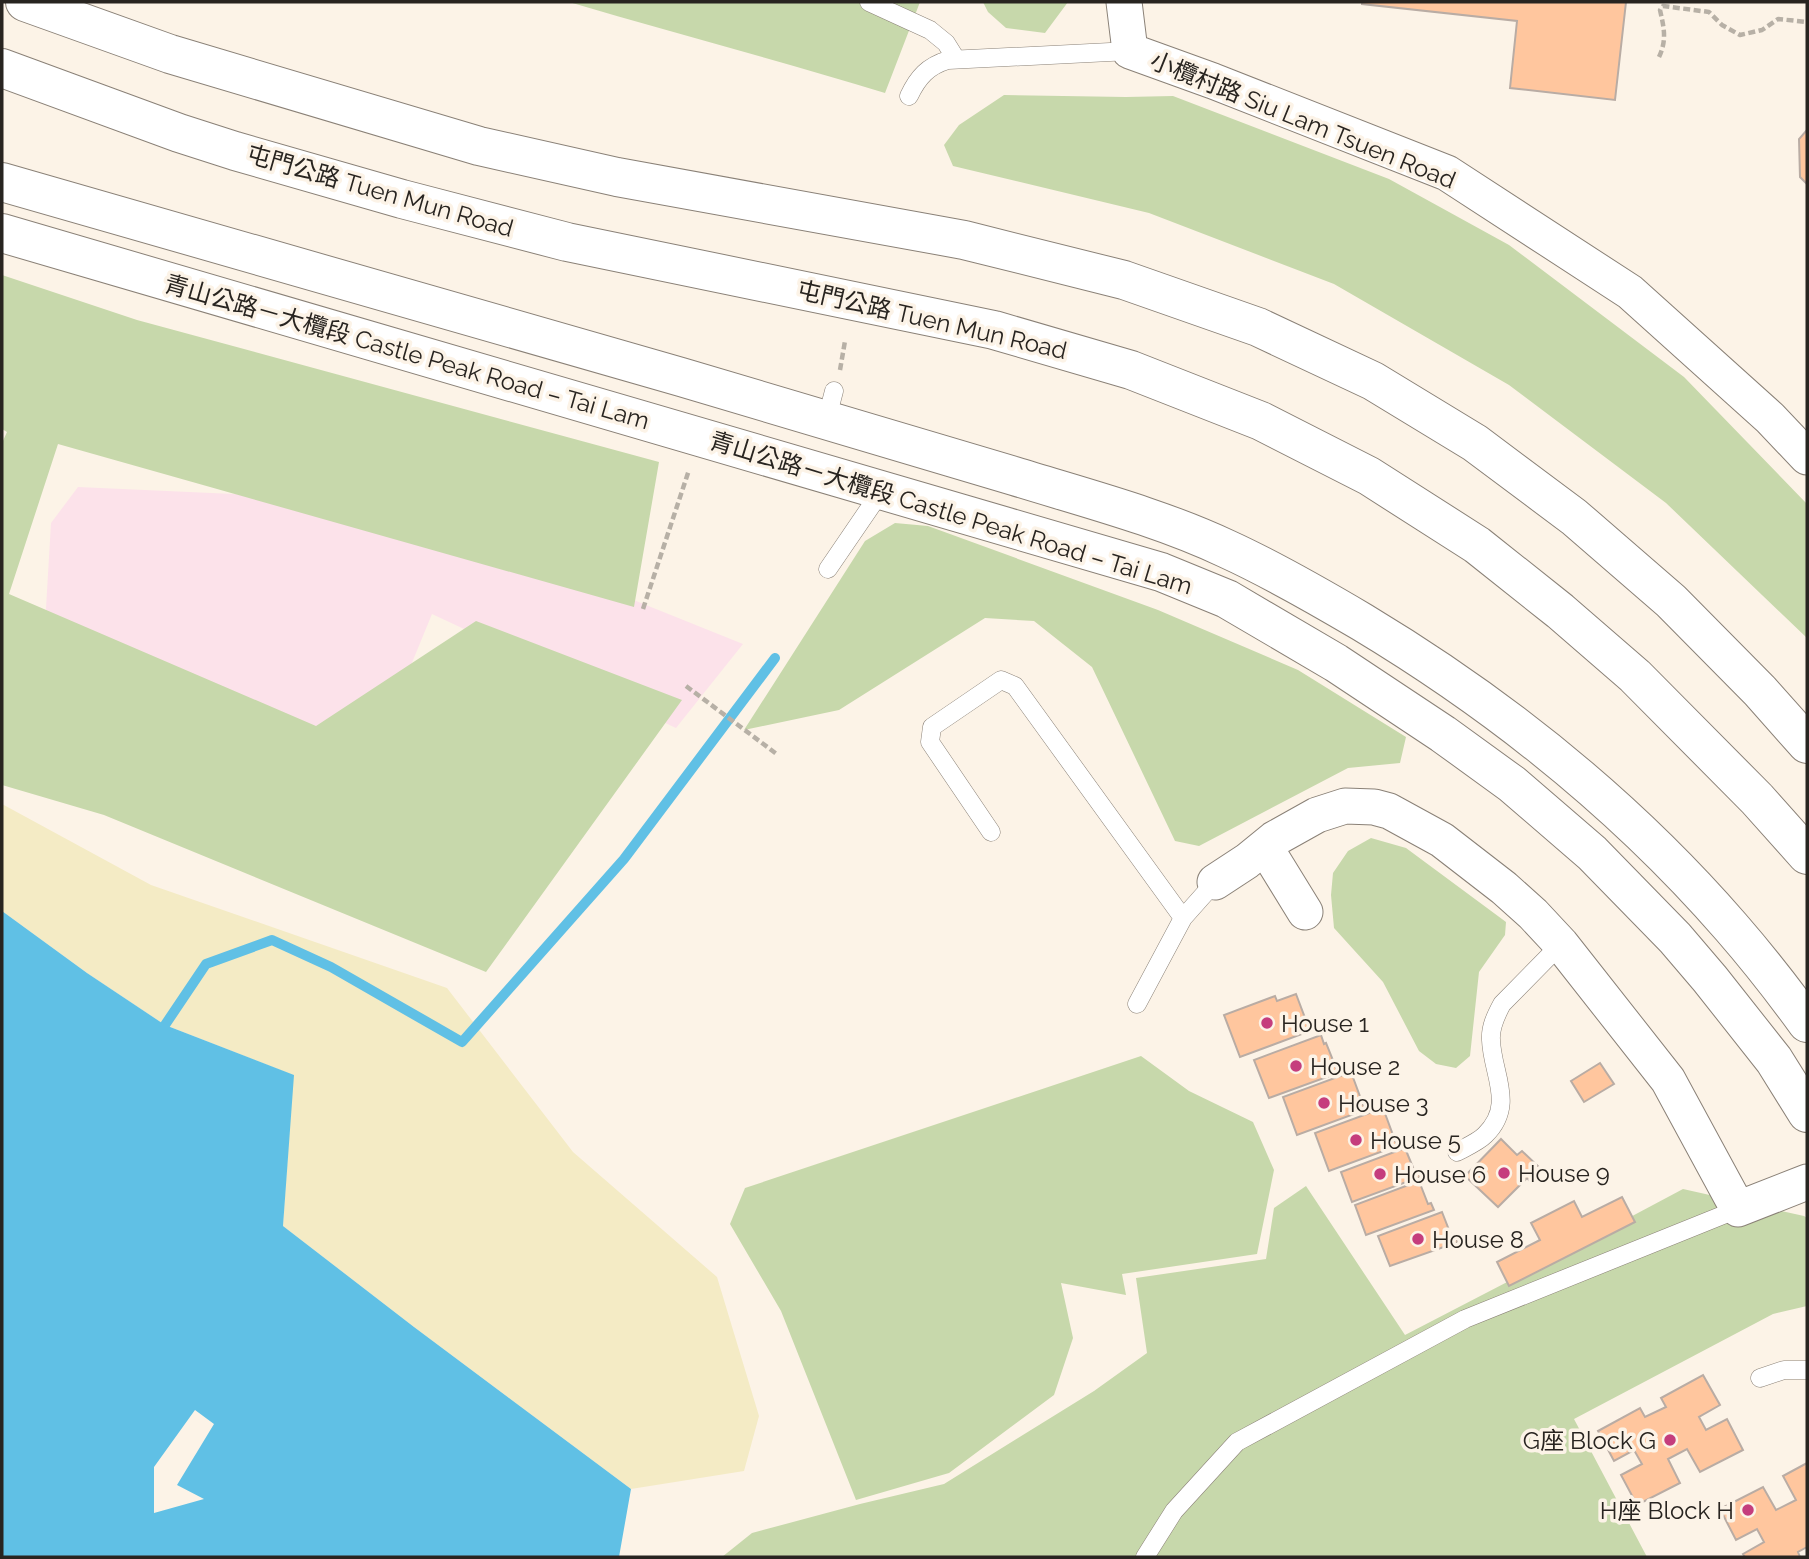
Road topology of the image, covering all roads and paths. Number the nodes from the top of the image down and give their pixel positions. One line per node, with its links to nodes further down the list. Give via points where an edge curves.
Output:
1 (25, 2): 18 (main road, via 170,54 480,146 617,177 964,240 1124,280 1258,327 1384,387 1475,443 1574,517 1671,601)
2 (869, 2): 7 (lane, via 930,30 947,43)
3 (1124, 2): 5 (street, 小欖村路 Siu Lam Tsuen Road)
4 (1807, 22): 6 (path, via 1778,19 1762,30 1740,35 1709,12 1663,6 1664,45)
5 (1130, 51): 7 (lane); 12 (street, 小欖村路 Siu Lam Tsuen Road, via 1447,173 1630,292)
6 (1659, 57)
7 (956, 59): 9 (lane, via 940,62 921,75)
8 (2, 68): 22 (main road, 屯門公路 Tuen Mun Road, via 178,133 402,199 567,242 994,330 1131,370 1261,421 1369,476 1508,569 1636,676)
9 (909, 96)
10 (2, 182): 28 (main road, 青山公路－大欖段 Castle Peak Road – Tai Lam, via 830,405 1226,548 1397,643 1558,758 1678,869)
11 (2, 233): 14 (main road, 青山公路－大欖段 Castle Peak Road – Tai Lam)
12 (1807, 457)
13 (691, 463): 16 (path)
14 (882, 490): 15 (lane); 29 (main road, 青山公路－大欖段 Castle Peak Road – Tai Lam, via 1161,572 1227,598 1443,734 1592,853 1675,938 1774,1060)
15 (828, 569)
16 (643, 609)
17 (686, 685): 19 (path)
18 (1807, 744)
19 (778, 755)
20 (991, 832): 25 (lane, via 930,742 932,727 1001,680 1015,686)
21 (1265, 847): 23 (street); 24 (street); 26 (street, via 1332,809 1359,805 1389,811 1475,864)
22 (1807, 855)
23 (1215, 882): 25 (lane)
24 (1304, 912)
25 (1183, 918): 27 (lane)
26 (1561, 944): 30 (lane, via 1496,1015 1491,1041 1502,1094 1500,1108 1485,1135); 32 (street, via 1668,1080)
27 (1137, 1004)
28 (1807, 1023)
29 (1807, 1113)
30 (1457, 1152)
31 (1807, 1182): 32 (street)
32 (1738, 1209): 35 (lane, via 1465,1319 1237,1442 1174,1511)
33 (1807, 1370): 34 (lane, via 1784,1370)
34 (1760, 1378)
35 (1145, 1557)

